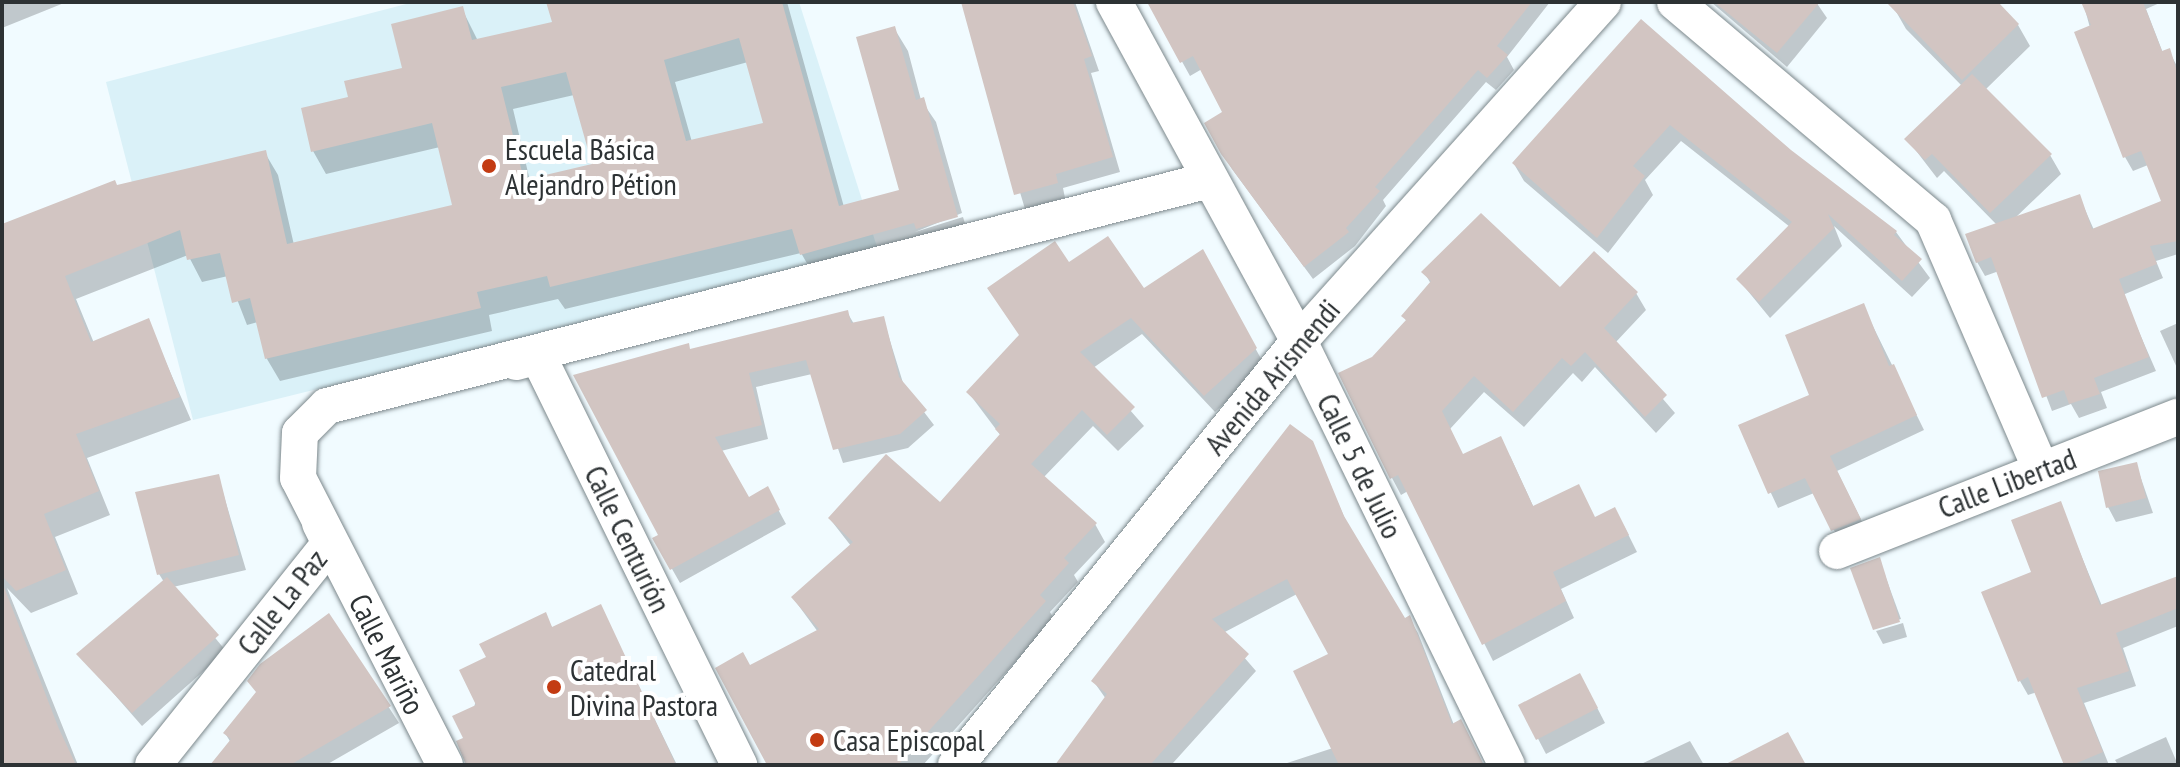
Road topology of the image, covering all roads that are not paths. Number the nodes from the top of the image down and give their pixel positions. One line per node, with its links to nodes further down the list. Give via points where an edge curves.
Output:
1 (1114, 2): 4 (street, Calle 5 de Julio)
2 (1603, 2): 5 (street, Avenida Arismendi)
3 (1675, 2): 8 (street, via 1933,220)
4 (1210, 180): 5 (street, Calle 5 de Julio); 6 (street, Calle La Paz)
5 (1299, 341): 14 (street, Avenida Arismendi); 15 (street, Calle 5 de Julio)
6 (538, 356): 9 (street, Calle La Paz, via 327,406 300,433 298,478); 13 (street, Calle Centurión)
7 (2178, 417): 8 (street, Calle Libertad)
8 (2041, 469): 10 (street, Calle Libertad)
9 (330, 543): 11 (street, Calle La Paz); 12 (street, Calle Mariño)
10 (1837, 551)
11 (153, 765)
12 (445, 765)
13 (739, 765)
14 (956, 765)
15 (1507, 765)

